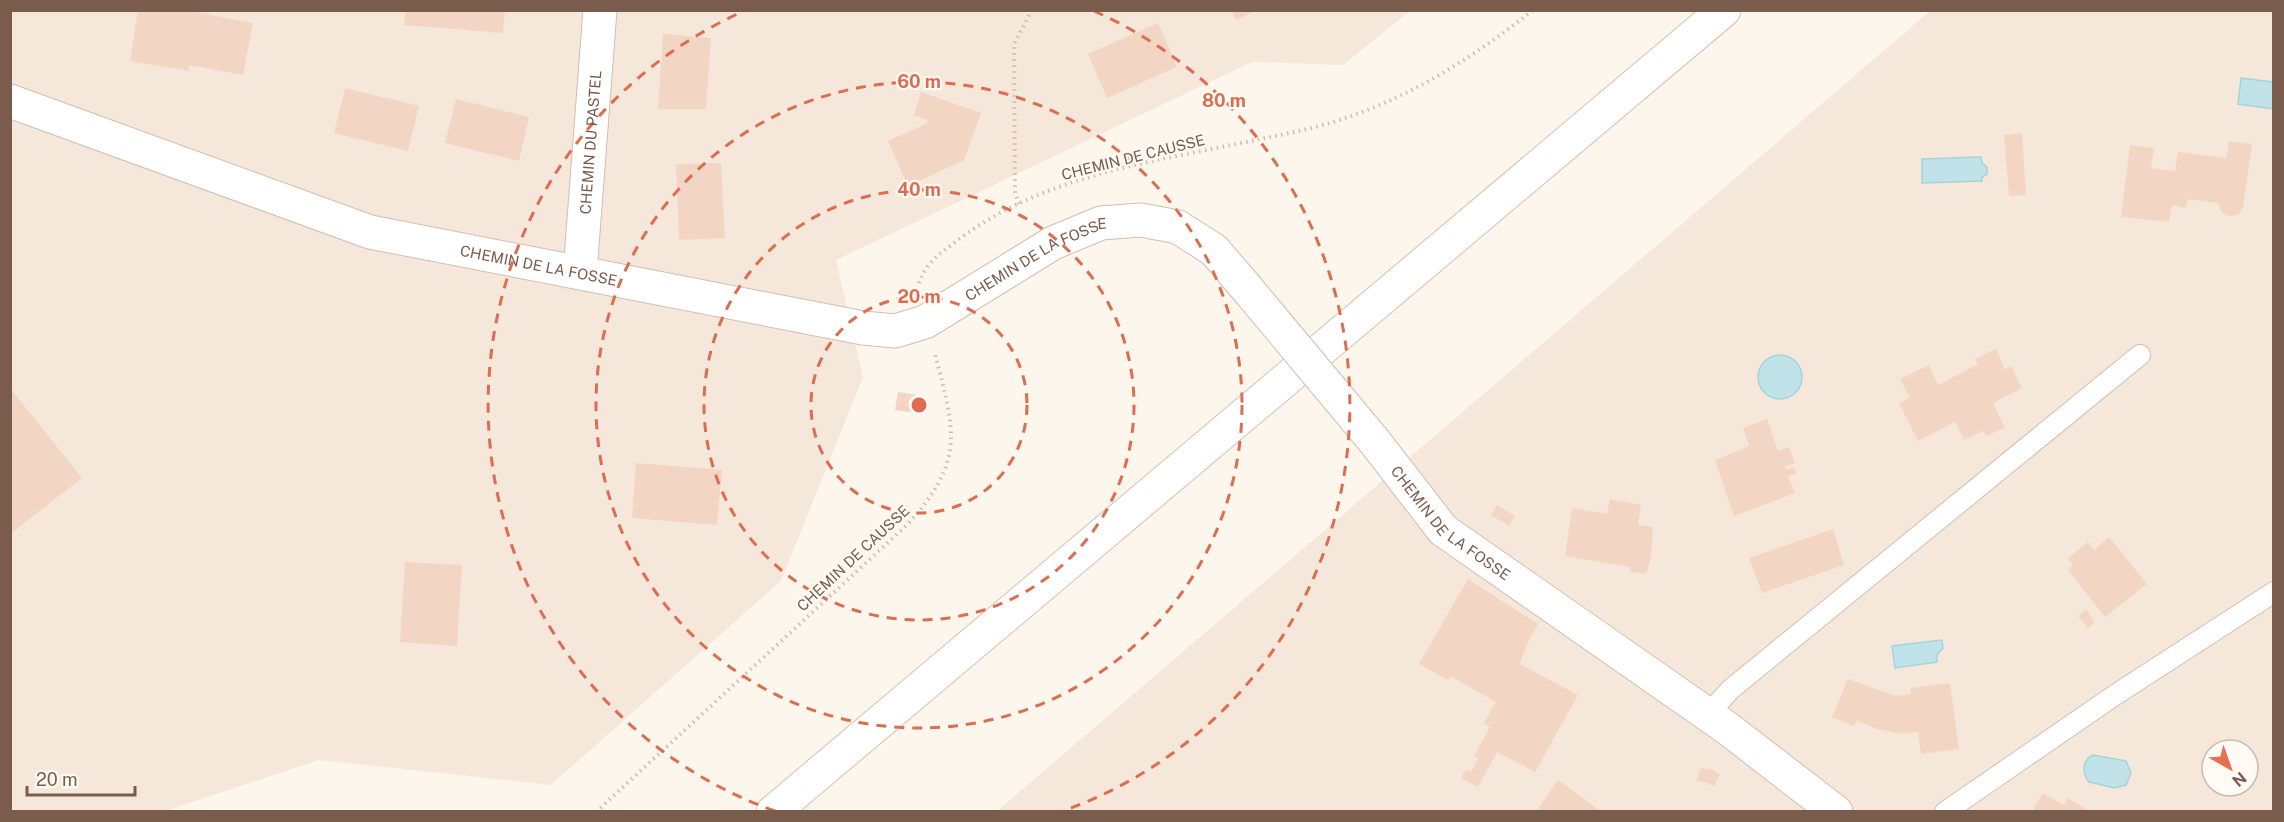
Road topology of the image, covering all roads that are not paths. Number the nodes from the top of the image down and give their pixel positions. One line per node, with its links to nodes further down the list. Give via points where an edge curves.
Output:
1 (600, 10): 4 (street, CHEMIN DU PASTEL)
2 (1724, 10): 8 (street)
3 (10, 101): 4 (street, CHEMIN DE LA FOSSE, via 370,232)
4 (580, 272): 7 (street, CHEMIN DE LA FOSSE, bridge, via 895,331 925,322 1053,243 1101,223 1141,220 1178,227 1214,250 1376,442 1443,530)
5 (2140, 355): 7 (lane, via 1731,689)
6 (2274, 592): 10 (lane)
7 (1708, 714): 9 (street, CHEMIN DE LA FOSSE)
8 (773, 812)
9 (1836, 812)
10 (1945, 812)

